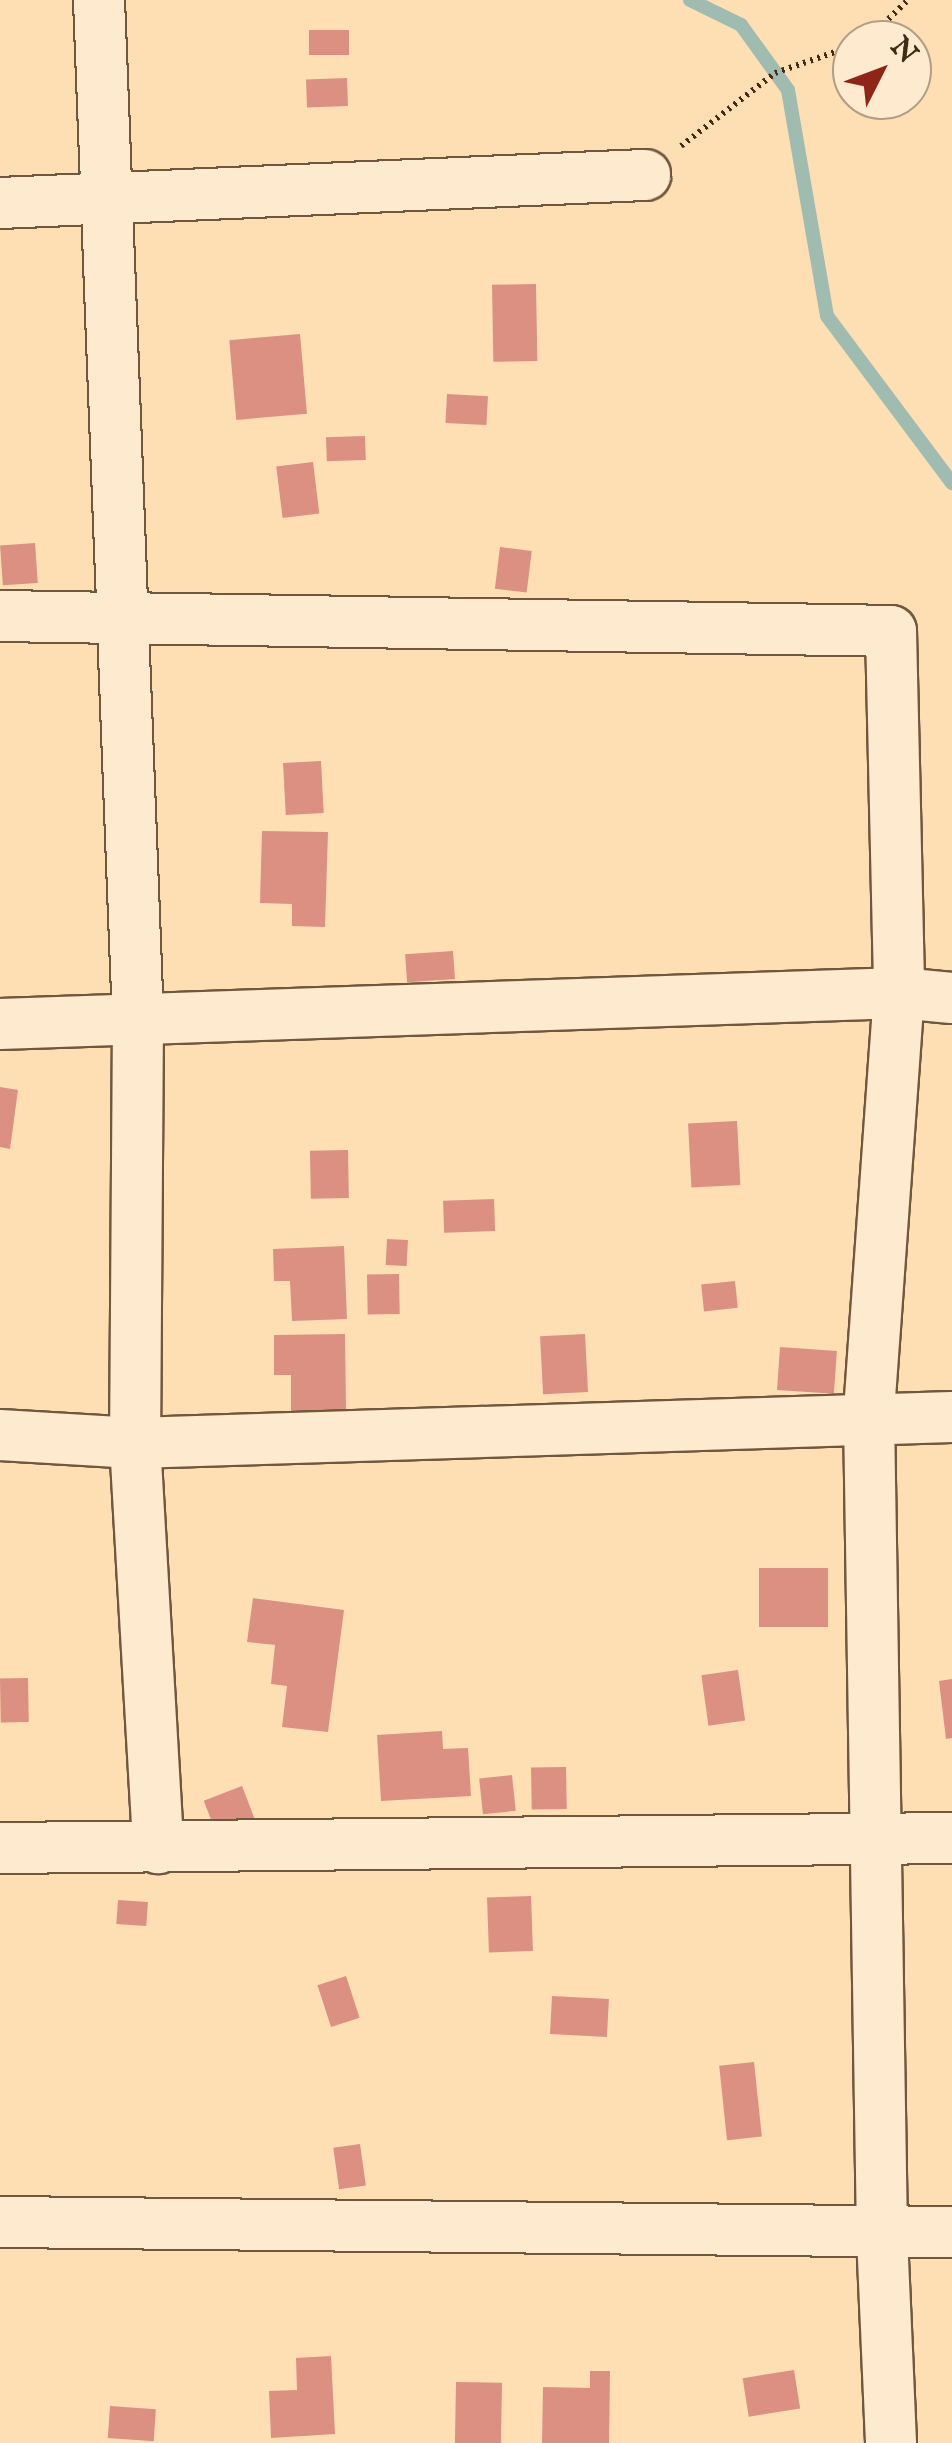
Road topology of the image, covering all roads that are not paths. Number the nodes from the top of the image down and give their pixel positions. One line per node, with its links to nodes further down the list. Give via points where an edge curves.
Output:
1 (99, 0): 3 (street)
2 (645, 175): 3 (street)
3 (110, 202): 4 (street); 6 (street)
4 (0, 203)
5 (0, 616): 6 (street)
6 (120, 616): 7 (street, via 891,631); 9 (street)
7 (899, 993): 8 (street); 9 (street); 11 (street)
8 (952, 998)
9 (138, 1020): 10 (street); 14 (street)
10 (0, 1024)
11 (870, 1416): 12 (street); 14 (street); 16 (street)
12 (952, 1417)
13 (0, 1435): 14 (street)
14 (135, 1443): 18 (street)
15 (952, 1838): 16 (street)
16 (876, 1842): 18 (street); 21 (street)
17 (0, 1848): 18 (street)
18 (158, 1848)
19 (0, 2222): 21 (street)
20 (952, 2232): 21 (street)
21 (882, 2236): 22 (street)
22 (891, 2443)

